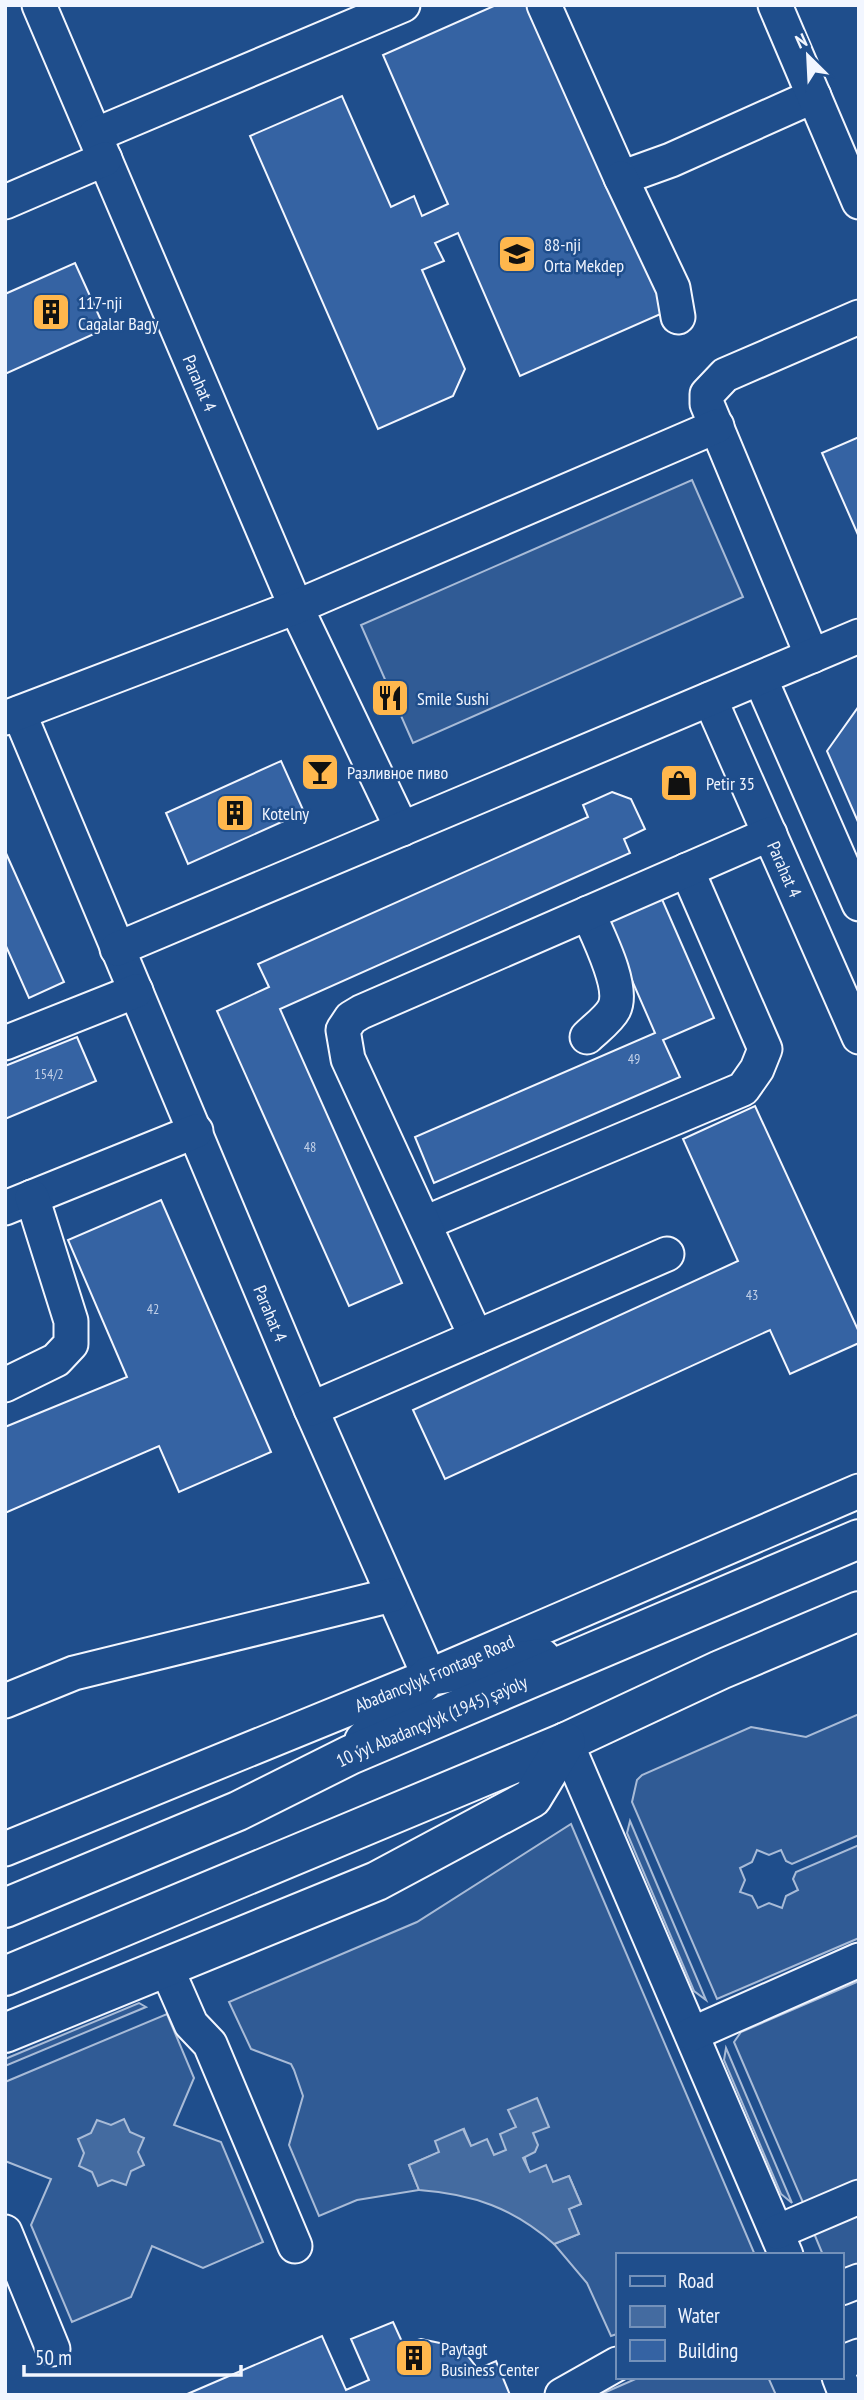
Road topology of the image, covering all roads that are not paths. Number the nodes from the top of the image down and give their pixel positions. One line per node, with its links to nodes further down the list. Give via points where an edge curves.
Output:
1 (39, 5): 6 (street, Parahat 4)
2 (403, 5): 6 (street)
3 (544, 5): 7 (street)
4 (775, 5): 5 (street)
5 (814, 96): 7 (street); 9 (street)
6 (100, 147): 8 (street); 13 (street, Parahat 4)
7 (621, 178): 10 (street, via 673,288)
8 (5, 202)
9 (859, 202)
10 (678, 317)
11 (859, 317): 12 (street, via 725,375 707,394)
12 (717, 426): 13 (street, Parahat 4); 15 (street)
13 (296, 607): 18 (street, Parahat 4); 19 (street, Parahat 4)
14 (859, 636): 15 (street)
15 (812, 656): 16 (street)
16 (760, 678): 17 (street); 22 (street)
17 (710, 699): 19 (street); 20 (street, Parahat 4)
18 (12, 716): 24 (street, Parahat 4)
19 (402, 829): 24 (street)
20 (770, 834): 21 (street); 27 (street, Parahat 4)
21 (687, 870): 23 (street); 31 (street, via 765,1049 743,1089)
22 (859, 904)
23 (588, 913): 26 (street, via 617,997 614,1009); 31 (street, via 361,1012 343,1030 348,1059)
24 (117, 949): 25 (street, Parahat 4)
25 (136, 991): 28 (street); 29 (street, Parahat 4)
26 (587, 1037)
27 (859, 1037)
28 (5, 1043)
29 (196, 1131): 30 (street); 35 (street, Parahat 4)
30 (19, 1203): 34 (street, via 71,1321 71,1344 56,1360)
31 (425, 1223): 33 (street)
32 (667, 1254): 33 (street)
33 (477, 1337): 35 (street)
34 (5, 1385)
35 (311, 1409): 38 (street, Parahat 4)
36 (859, 1490): 41 (street, Abadancylyk Frontage Road)
37 (859, 1539): 40 (main road, 10 ýyl Abadançylyk (1945) şaýoly)
38 (392, 1595): 41 (street, Parahat 4); 42 (street, via 74,1674)
39 (859, 1611): 43 (main road)
40 (599, 1649): 41 (main road); 44 (main road, 10 ýyl Abadançylyk (1945) şaýoly)
41 (429, 1676): 44 (main road); 45 (street, Abadancylyk Frontage Road)
42 (5, 1701)
43 (566, 1742): 48 (main road, via 532,1798 377,1881); 49 (main road); 51 (street)
44 (349, 1755): 46 (main road, 10 ýyl Abadançylyk (1945) şaýoly, via 238,1811)
45 (5, 1849)
46 (5, 1908)
47 (859, 1960): 51 (street)
48 (166, 1967): 50 (main road); 55 (street, via 191,2024 210,2044)
49 (5, 1976)
50 (5, 2033)
51 (692, 2034): 54 (street)
52 (859, 2197): 54 (street)
53 (5, 2232): 56 (street)
54 (781, 2243)
55 (295, 2246)
56 (53, 2349)
57 (616, 2365): 58 (street)
58 (562, 2395)

